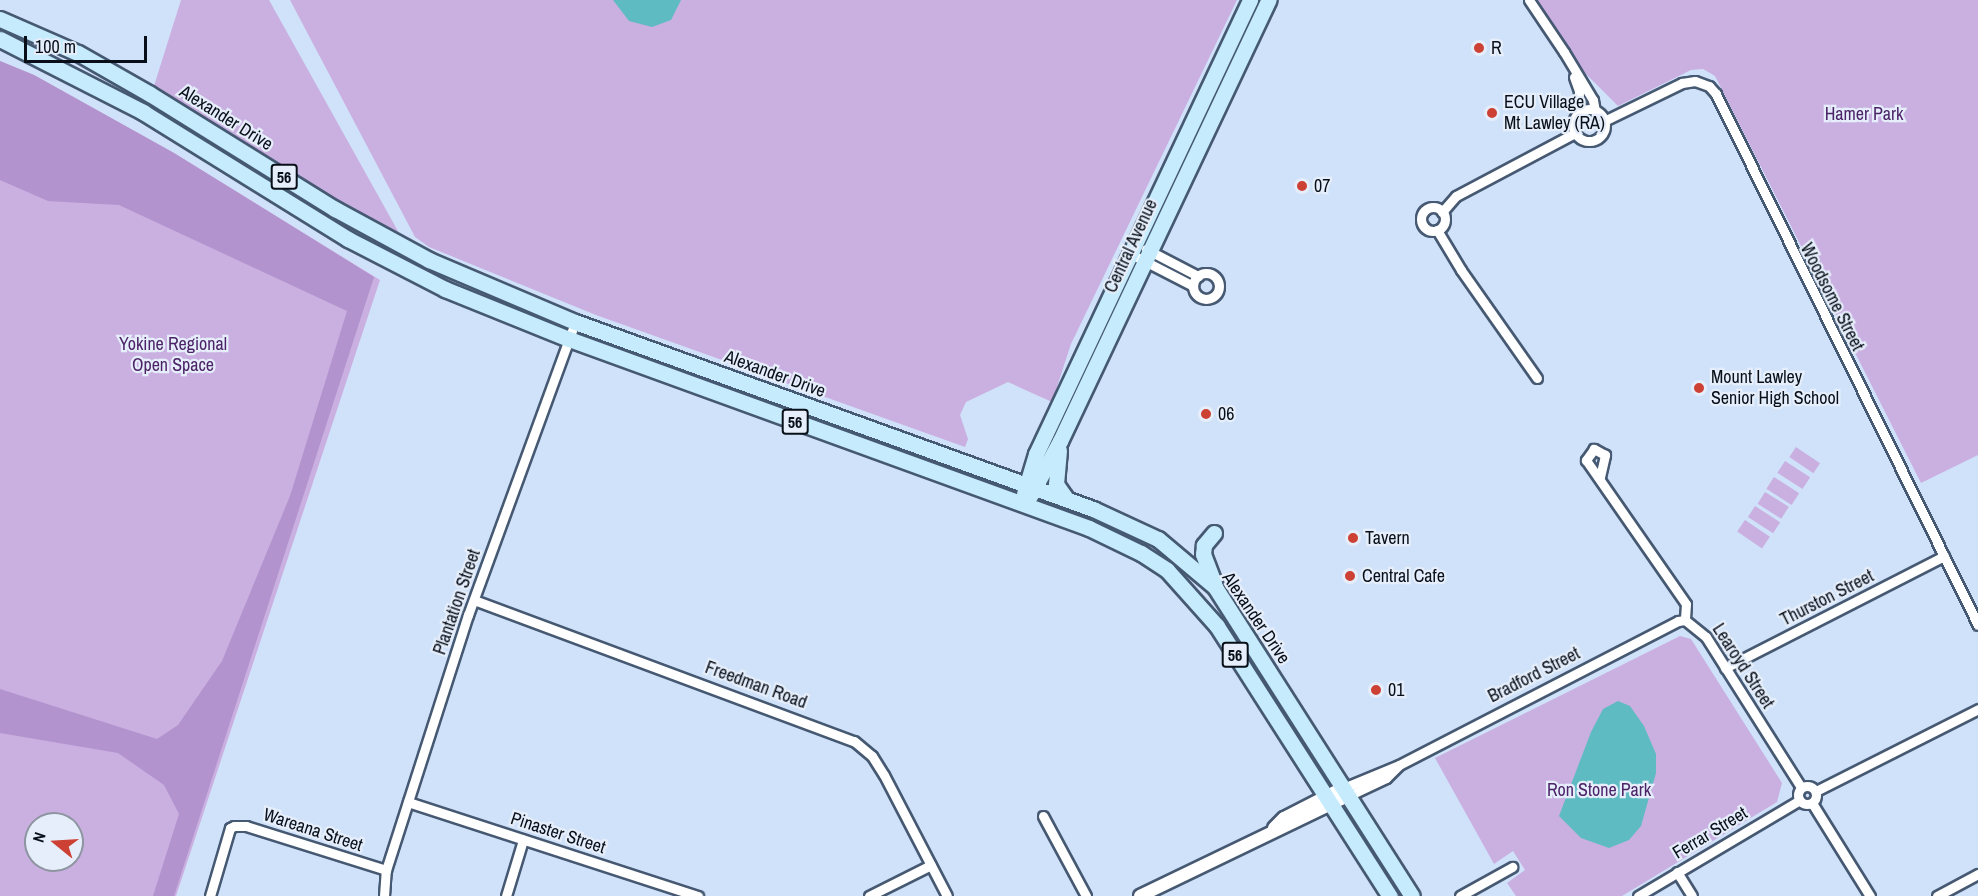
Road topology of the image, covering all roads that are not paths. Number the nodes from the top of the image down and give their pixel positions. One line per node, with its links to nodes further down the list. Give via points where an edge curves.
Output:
1 (1250, 0): 13 (main road, Central Avenue)
2 (1268, 0): 14 (main road, Central Avenue)
3 (1529, 0): 6 (street)
4 (0, 19): 17 (main road, Alexander Drive / 56, via 78,53 335,209 429,260)
5 (0, 39): 18 (main road, Alexander Drive / 56, via 143,112 389,261 445,289)
6 (1564, 52): 7 (street, via 1593,100); 8 (street, via 1579,91)
7 (1595, 111): 8 (street); 9 (street)
8 (1578, 114): 10 (street, via 1573,124)
9 (1604, 121): 10 (street, via 1604,131 1597,138 1588,141); 28 (street, Woodsome Street, via 1682,83 1695,81 1716,93)
10 (1575, 133): 11 (street, via 1456,196)
11 (1442, 212): 12 (street, via 1444,222); 12 (street, via 1433,207 1422,214 1424,227)
12 (1437, 230): 19 (street)
13 (1133, 249): 14 (street); 21 (main road, Central Avenue)
14 (1148, 256): 15 (street); 16 (street); 20 (main road, Central Avenue)
15 (1198, 276): 16 (street); 16 (street, via 1215,276 1218,291 1204,299)
16 (1193, 286)
17 (575, 322): 18 (street, Plantation Street); 22 (main road, Alexander Drive / 56)
18 (569, 339): 26 (main road, Alexander Drive / 56); 30 (street, Plantation Street)
19 (1537, 378)
20 (1060, 441): 24 (main road, Central Avenue); 25 (main road, via 1056,480)
21 (1036, 454): 22 (main road, via 1018,468); 24 (main road, Central Avenue)
22 (989, 473): 24 (main road, Alexander Drive / 56)
23 (1600, 477): 31 (street, Learoyd Street, via 1686,604)
24 (1030, 487): 25 (main road, Alexander Drive / 56); 26 (main road, Central Avenue)
25 (1067, 500): 29 (main road, Alexander Drive / 56, via 1158,539)
26 (1023, 506): 39 (main road, Alexander Drive / 56, via 1117,540 1172,575 1217,626)
27 (1214, 533): 29 (main road, via 1204,544 1203,554)
28 (1944, 556): 32 (street, Woodsome Street); 33 (street, Thurston Street)
29 (1215, 587): 37 (main road, Alexander Drive / 56)
30 (474, 600): 40 (street, Plantation Street); 44 (street, Freedman Road, via 854,741 877,762)
31 (1685, 620): 33 (street, Learoyd Street, via 1701,630); 37 (street, Bradford Street, via 1399,765 1386,778)
32 (1978, 625)
33 (1725, 668): 35 (street, Learoyd Street)
34 (1978, 709): 36 (street)
35 (1802, 787): 36 (street, via 1809,785); 38 (street)
36 (1816, 790): 41 (street)
37 (1344, 793): 39 (street, Bradford Street); 58 (main road, Alexander Drive / 56)
38 (1800, 800): 41 (street); 47 (street, Ferrar Street)
39 (1326, 801): 56 (street, Bradford Street); 57 (main road, Alexander Drive / 56)
40 (408, 802): 43 (street, Pinaster Street); 46 (street, Plantation Street)
41 (1812, 803): 62 (street)
42 (1043, 816): 55 (street)
43 (523, 840): 51 (street); 52 (street, Pinaster Street)
44 (931, 865): 53 (street); 54 (street, Freedman Road)
45 (1512, 867): 59 (street)
46 (386, 870): 49 (street, Wareana Street, via 246,826 234,826 230,828); 50 (street, Plantation Street)
47 (1677, 872): 60 (street, Ferrar Street); 61 (street)
48 (1978, 874): 63 (street)
49 (210, 896)
50 (384, 896)
51 (506, 896)
52 (698, 896)
53 (869, 896)
54 (947, 896)
55 (1086, 896)
56 (1140, 896)
57 (1390, 896)
58 (1412, 896)
59 (1460, 896)
60 (1638, 896)
61 (1692, 896)
62 (1870, 896)
63 (1937, 896)

